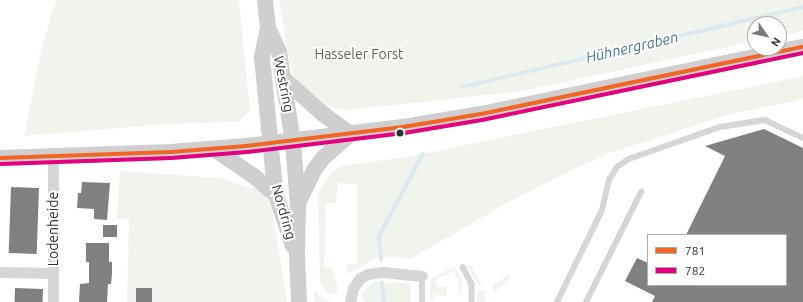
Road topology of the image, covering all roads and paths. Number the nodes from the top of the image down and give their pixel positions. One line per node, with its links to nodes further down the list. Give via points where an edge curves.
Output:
1 (266, 0): 2 (main road, Westring)
2 (268, 28): 4 (main road, Westring, via 279,52); 8 (main road, Westring, via 262,57)
3 (803, 47): 5 (main road, via 481,114)
4 (285, 80): 5 (main road, via 323,114); 7 (main road, Westring)
5 (351, 134): 7 (main road); 14 (main road, via 323,158 314,170)
6 (803, 138): 25 (lane, via 765,120 720,127 629,159 617,167 609,180 602,210)
7 (293, 142): 8 (main road); 14 (main road, Nordring)
8 (270, 144): 9 (main road); 13 (main road, Nordring)
9 (214, 149): 10 (main road); 13 (main road, via 255,177)
10 (53, 156): 11 (main road); 18 (street, Lodenheide)
11 (0, 158)
12 (641, 192): 26 (lane)
13 (276, 196): 15 (main road, Nordring)
14 (298, 204): 15 (main road, Nordring)
15 (297, 255): 21 (main road, Nordring)
16 (463, 267): 24 (lane, via 472,284)
17 (0, 272): 18 (street)
18 (53, 273): 20 (street, Lodenheide)
19 (422, 276): 22 (street, via 383,272 368,274 360,278 353,288); 23 (lane)
20 (53, 302)
21 (299, 302)
22 (350, 302)
23 (422, 302)
24 (472, 302)
25 (557, 302)
26 (586, 302)

